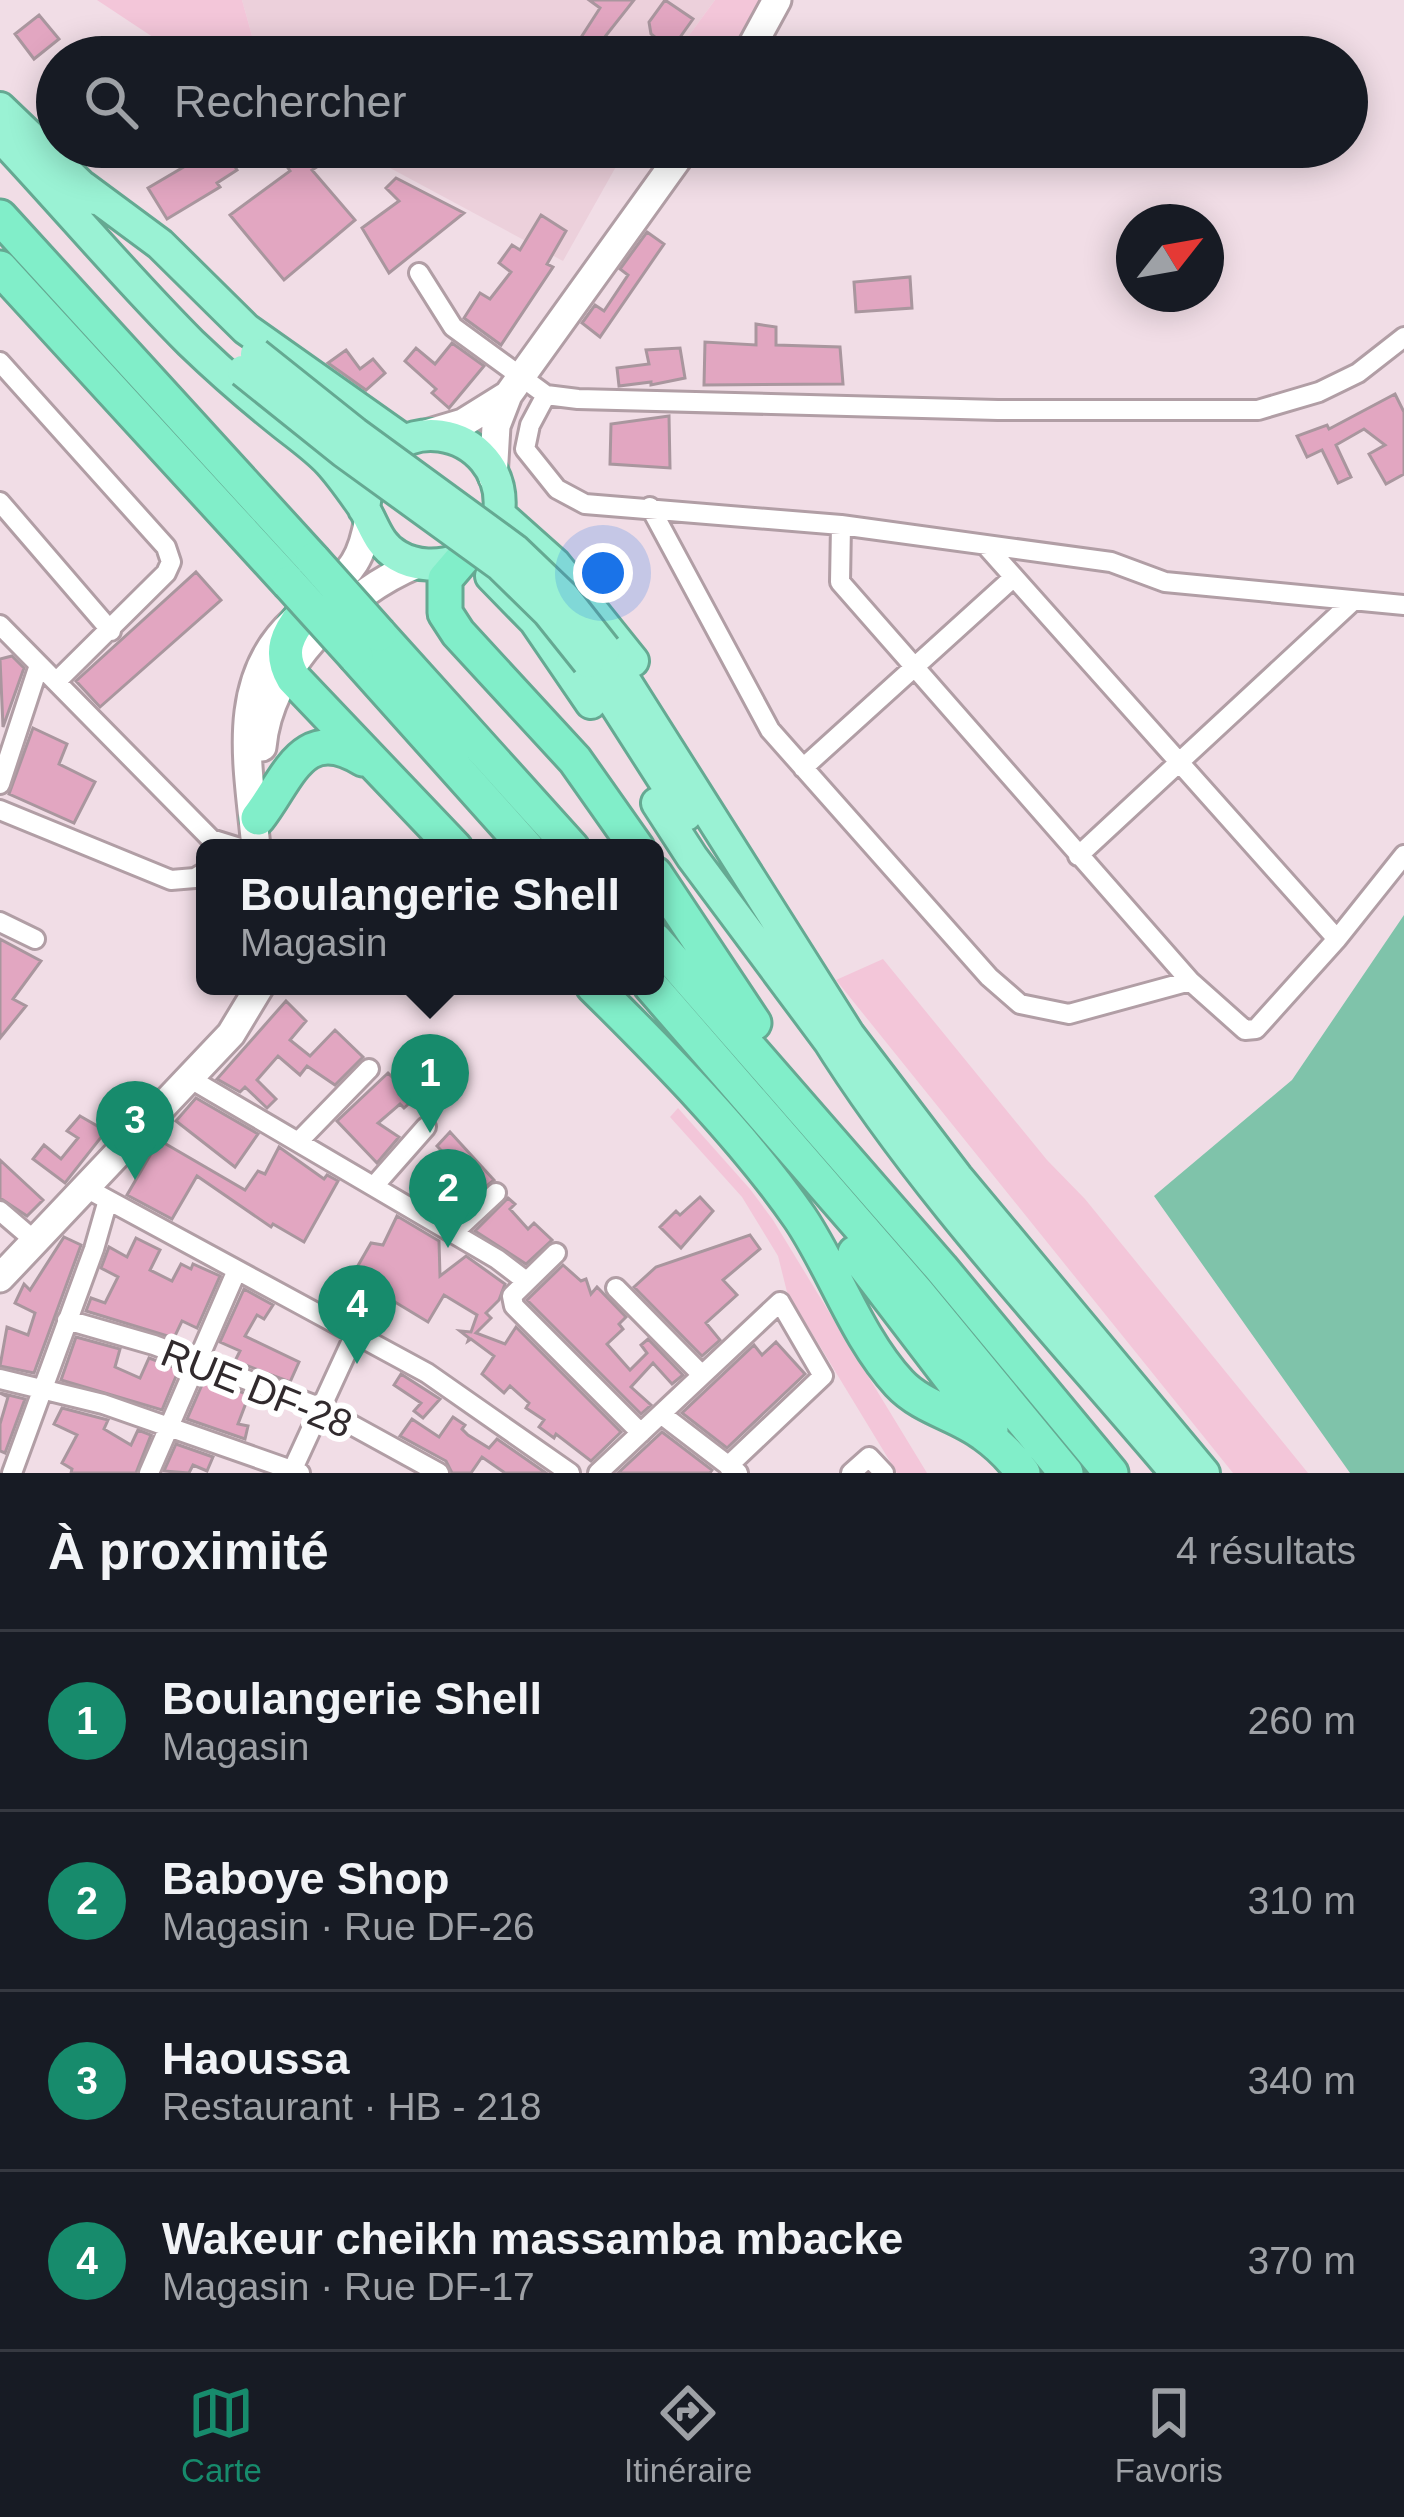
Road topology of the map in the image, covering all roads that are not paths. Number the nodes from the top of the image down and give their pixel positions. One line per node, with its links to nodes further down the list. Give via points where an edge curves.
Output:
1 (777, 0): 2 (main road)
2 (757, 36)
3 (0, 108): 5 (highway)
4 (0, 135): 6 (highway); 23 (highway, via 191,343 328,461)
5 (36, 143)
6 (36, 168)
7 (36, 168): 16 (highway)
8 (62, 168): 10 (highway)
9 (671, 168): 17 (main road)
10 (82, 187): 16 (highway); 19 (highway, via 160,244 246,328)
11 (0, 217): 30 (highway, via 208,440)
12 (0, 268): 30 (highway)
13 (419, 273): 17 (street, via 453,327)
14 (1404, 337): 18 (street, via 1358,373 1258,410)
15 (0, 362): 34 (street, via 166,547 166,573)
16 (250, 362): 65 (highway, bridge, via 344,452 500,565 597,656)
17 (515, 387): 18 (street); 19 (main road, via 463,423); 20 (main road, via 496,426)
18 (546, 395): 22 (street, via 525,440 540,472 585,504)
19 (415, 437): 20 (highway, via 466,445); 23 (highway, via 373,469)
20 (493, 478): 24 (highway)
21 (0, 502): 34 (street)
22 (650, 507): 25 (street); 42 (street, via 770,730)
23 (367, 513): 28 (highway, via 389,550); 30 (main road, via 353,569)
24 (499, 514): 27 (highway); 65 (highway, via 555,563 617,637 676,728)
25 (841, 525): 26 (street); 38 (street, via 840,582)
26 (988, 548): 29 (street); 31 (street, via 1111,562 1165,582)
27 (464, 558): 28 (highway); 51 (highway, via 445,579 446,614 574,760); 65 (highway, via 535,621 692,856)
28 (417, 564): 39 (main road, via 378,584)
29 (1014, 577): 38 (street); 41 (street)
30 (302, 585): 35 (highway, bridge); 39 (highway, via 287,635); 46 (main road, via 250,693)
31 (1352, 602): 32 (street); 41 (street)
32 (1404, 605)
33 (0, 625): 36 (street)
34 (111, 631): 40 (street)
35 (368, 646): 49 (highway); 50 (highway)
36 (9, 648): 37 (street)
37 (39, 665): 40 (street); 44 (street)
38 (915, 667): 42 (street); 53 (street)
39 (288, 668): 43 (highway); 46 (main road, via 267,710)
40 (57, 681): 47 (street)
41 (1179, 762): 53 (street); 58 (street)
42 (803, 768): 60 (street, via 1021,1004 1069,1014)
43 (388, 779): 46 (highway, via 330,746 295,761); 48 (highway)
44 (0, 784)
45 (0, 810): 54 (street, via 172,880)
46 (257, 838)
47 (211, 839)
48 (446, 839)
49 (520, 839)
50 (563, 839)
51 (631, 839)
52 (1404, 855): 58 (street)
53 (1078, 856): 60 (street)
54 (196, 877)
55 (664, 888): 77 (highway, via 750,1018)
56 (0, 922): 57 (street)
57 (35, 938)
58 (1337, 939): 60 (street, via 1250,1031)
59 (664, 950): 77 (highway)
60 (1190, 981)
61 (255, 995): 67 (main road)
62 (602, 995): 93 (highway, via 769,1178 900,1385 984,1433)
63 (659, 995): 64 (highway)
64 (690, 1030): 93 (highway); 102 (highway)
65 (839, 1038): 104 (highway, via 879,1115); 105 (highway)
66 (369, 1069): 69 (street)
67 (189, 1078): 69 (street); 72 (main road)
68 (426, 1127): 70 (street)
69 (298, 1142): 70 (street)
70 (374, 1186): 74 (street)
71 (496, 1193): 74 (street)
72 (97, 1194): 75 (main road); 78 (street); 82 (street)
73 (0, 1211): 75 (street)
74 (453, 1233): 80 (street)
75 (35, 1241): 79 (main road)
76 (556, 1253): 80 (street)
77 (941, 1268): 103 (highway)
78 (237, 1270): 83 (street); 84 (street)
79 (0, 1278)
80 (526, 1281): 91 (street, via 512,1296 514,1306)
81 (616, 1288): 85 (street)
82 (67, 1320): 84 (street, RUE DF-28); 87 (street)
83 (355, 1334): 88 (street); 95 (street, via 427,1372)
84 (196, 1360): 88 (street, RUE DF-28); 90 (street)
85 (702, 1376): 89 (street); 92 (street, via 780,1302 823,1376)
86 (0, 1379): 87 (street)
87 (43, 1387): 90 (street); 96 (street)
88 (319, 1407): 94 (street); 98 (street, RUE DF-28)
89 (661, 1414): 91 (street); 92 (street)
90 (166, 1427): 94 (street); 97 (street)
91 (641, 1432): 99 (street)
92 (733, 1469)
93 (1020, 1469)
94 (294, 1472)
95 (568, 1472)
96 (12, 1473)
97 (149, 1473)
98 (439, 1473)
99 (598, 1473)
100 (851, 1473): 101 (street, via 869,1457)
101 (884, 1473)
102 (1066, 1473)
103 (1111, 1473)
104 (1177, 1473)
105 (1204, 1473)

